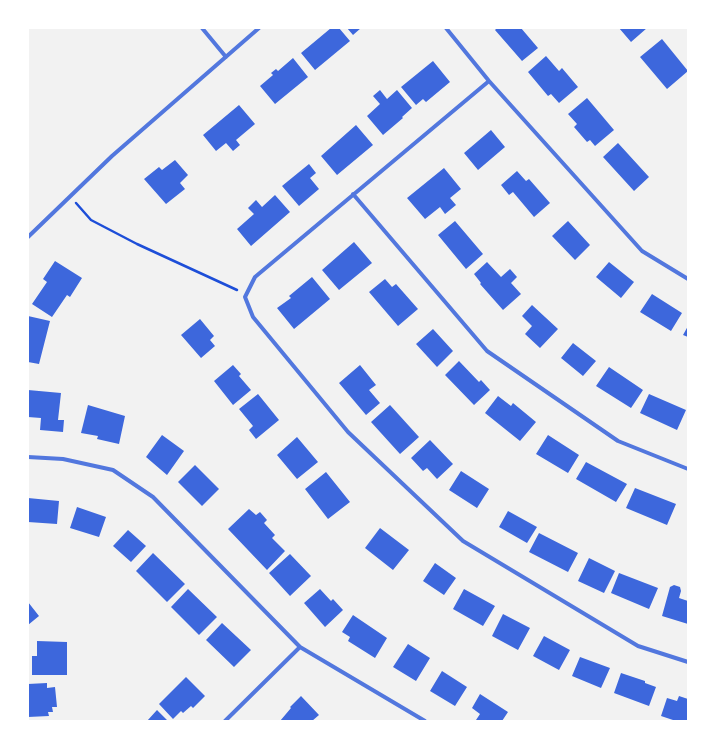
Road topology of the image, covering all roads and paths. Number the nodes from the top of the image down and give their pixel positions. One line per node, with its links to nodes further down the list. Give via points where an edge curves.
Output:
1 (202, 28): 4 (street)
2 (259, 28): 4 (street)
3 (446, 28): 5 (street)
4 (226, 57): 7 (street)
5 (489, 80): 6 (street); 9 (street, via 642,251)
6 (353, 194): 10 (street, via 255,277); 12 (street, via 487,351 618,441)
7 (70, 195): 8 (street); 10 (path, via 92,220 206,278)
8 (28, 237)
9 (688, 279)
10 (247, 294): 14 (street, via 245,297 253,317 348,432 463,540 638,646)
11 (28, 457): 13 (street, via 63,459 113,470 153,497)
12 (688, 469)
13 (300, 647): 15 (street); 16 (street)
14 (688, 662)
15 (225, 721)
16 (425, 721)

